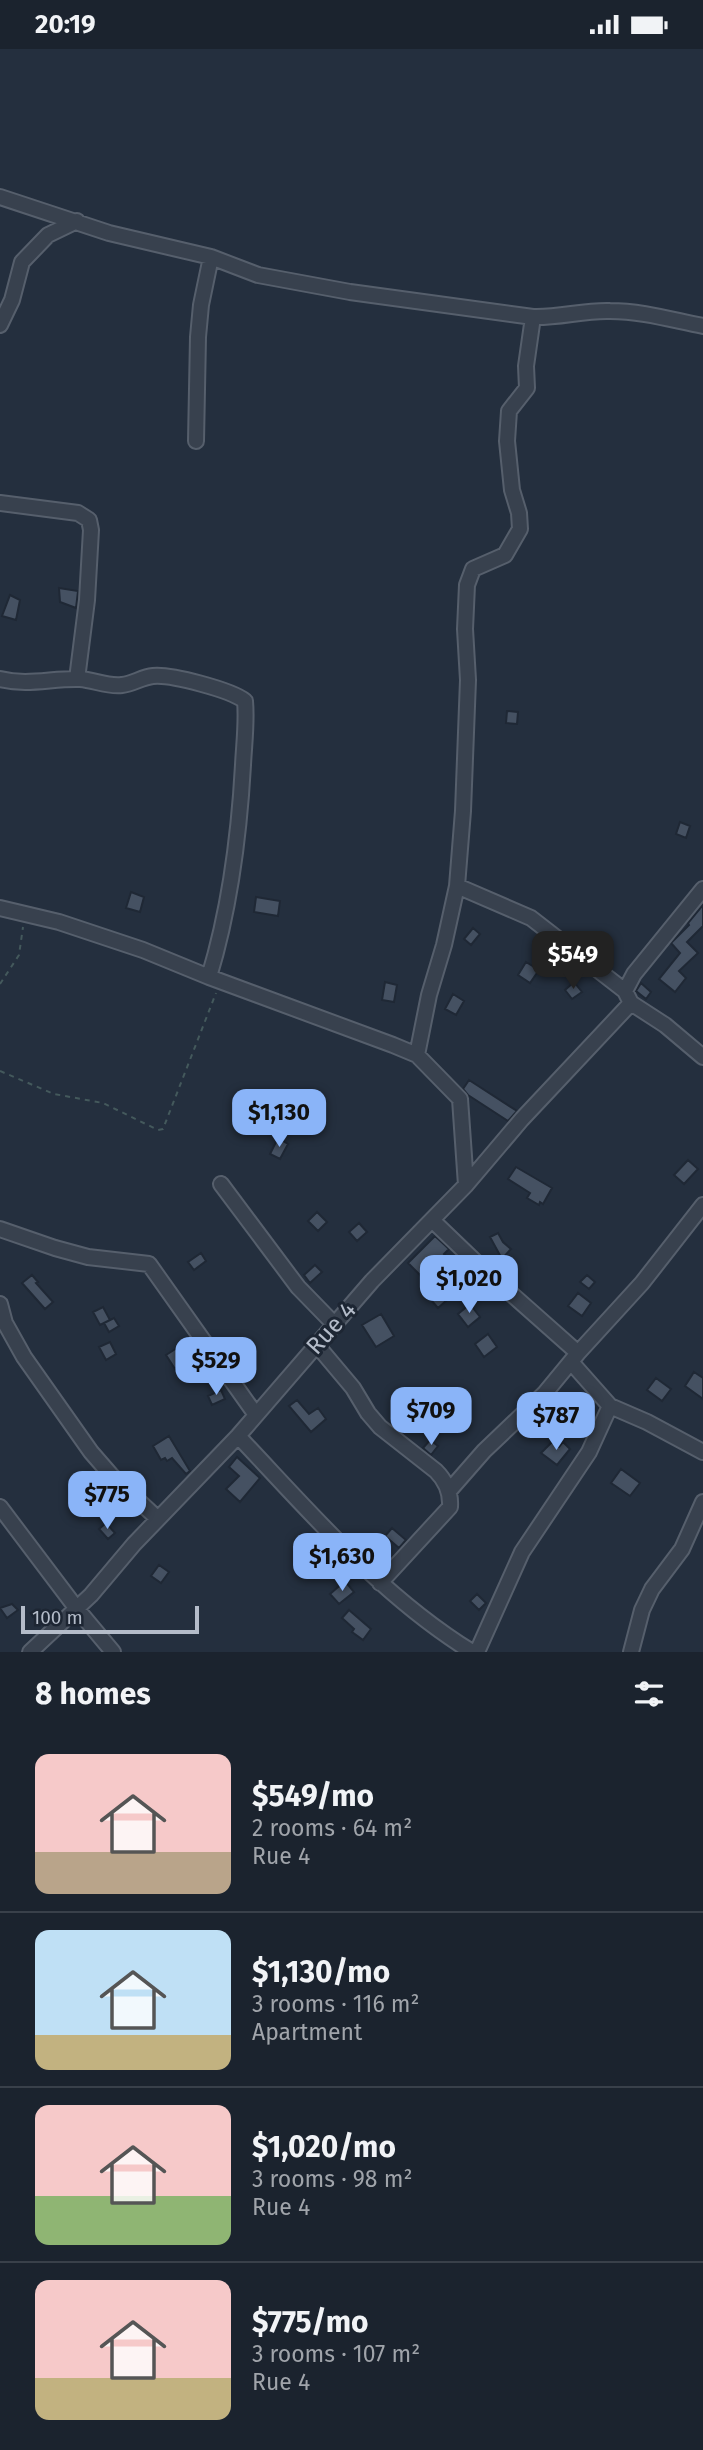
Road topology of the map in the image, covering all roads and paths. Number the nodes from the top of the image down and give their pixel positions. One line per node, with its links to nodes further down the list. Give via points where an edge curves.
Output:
1 (0, 197): 2 (street)
2 (77, 221): 3 (street); 5 (street, via 48,235 22,262)
3 (211, 257): 4 (street, via 258,275 310,286); 7 (street, via 198,337)
4 (533, 317): 6 (street, via 609,311); 11 (street, via 527,388 509,411 507,441 520,529 505,555 473,569 467,585 468,680)
5 (0, 325)
6 (703, 326)
7 (196, 441)
8 (0, 503): 10 (street, via 78,513 89,520 87,600)
9 (0, 679): 10 (street, via 17,684)
10 (77, 679): 15 (street, via 112,686 163,675 245,701 241,802)
11 (457, 886): 17 (street, via 531,918); 18 (street)
12 (703, 889): 17 (street, Rue 4, via 634,974)
13 (0, 908): 14 (street)
14 (24, 912): 15 (street, via 143,950); 16 (path, via 19,955)
15 (215, 979): 18 (street); 20 (path, via 163,1129 103,1103 54,1094)
16 (0, 984)
17 (628, 997): 19 (street); 22 (street, Rue 4)
18 (417, 1055): 22 (street, via 459,1095)
19 (703, 1057)
20 (0, 1072)
21 (221, 1184): 27 (street, via 298,1287)
22 (466, 1185): 24 (street, Rue 4)
23 (703, 1205): 29 (street)
24 (432, 1220): 27 (street, Rue 4); 29 (street)
25 (0, 1229): 31 (street, via 88,1257 149,1264)
26 (0, 1304): 37 (street, via 24,1357 91,1452)
27 (334, 1324): 28 (street, Rue 4)
28 (316, 1344): 31 (street, Rue 4); 34 (street, via 380,1427 436,1471)
29 (575, 1357): 30 (street); 34 (street)
30 (610, 1406): 33 (street); 42 (street, via 589,1452 522,1552)
31 (256, 1415): 32 (street, Rue 4)
32 (238, 1436): 37 (street, Rue 4); 38 (street)
33 (703, 1452)
34 (449, 1491): 38 (street, via 450,1507)
35 (703, 1502): 43 (street, via 682,1549 652,1589)
36 (0, 1507): 39 (street)
37 (158, 1520): 39 (street, Rue 4)
38 (380, 1583): 42 (street, via 430,1625)
39 (76, 1609): 40 (street, Rue 4); 41 (street)
40 (30, 1652)
41 (113, 1652)
42 (475, 1652)
43 (631, 1652)

